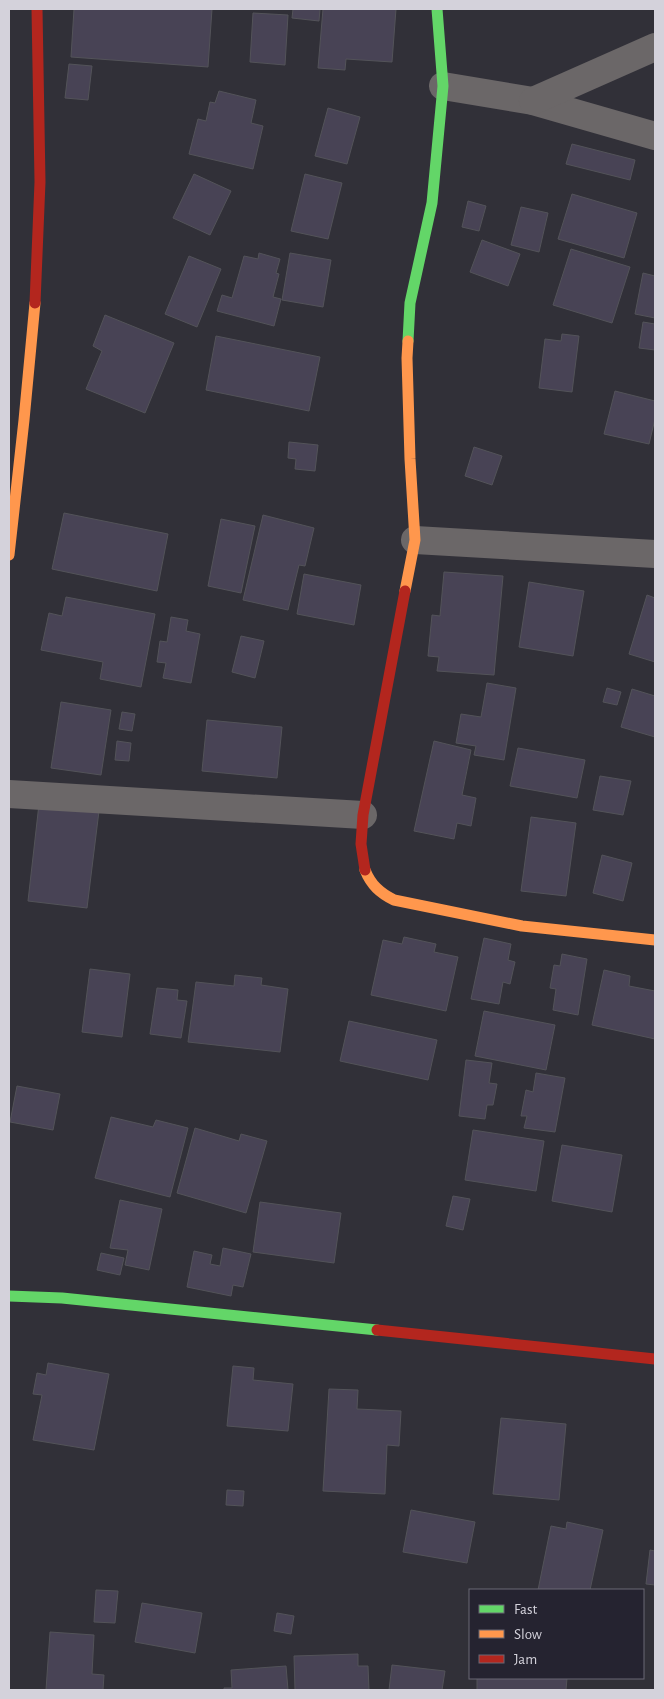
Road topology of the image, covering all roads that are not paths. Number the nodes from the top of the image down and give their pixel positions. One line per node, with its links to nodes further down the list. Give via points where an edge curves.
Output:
1 (37, 9): 9 (street, via 41,112 36,284)
2 (437, 9): 4 (street)
3 (655, 47): 5 (street)
4 (443, 86): 5 (street); 7 (street, via 432,203 410,303 407,358)
5 (533, 101): 6 (street)
6 (655, 136)
7 (415, 540): 8 (street); 11 (street)
8 (655, 554)
9 (9, 555)
10 (9, 794): 11 (street)
11 (363, 814): 12 (street, via 360,853 366,873 378,890 394,900 522,926)
12 (655, 940)
13 (9, 1296): 14 (street, via 62,1298)
14 (655, 1359)

